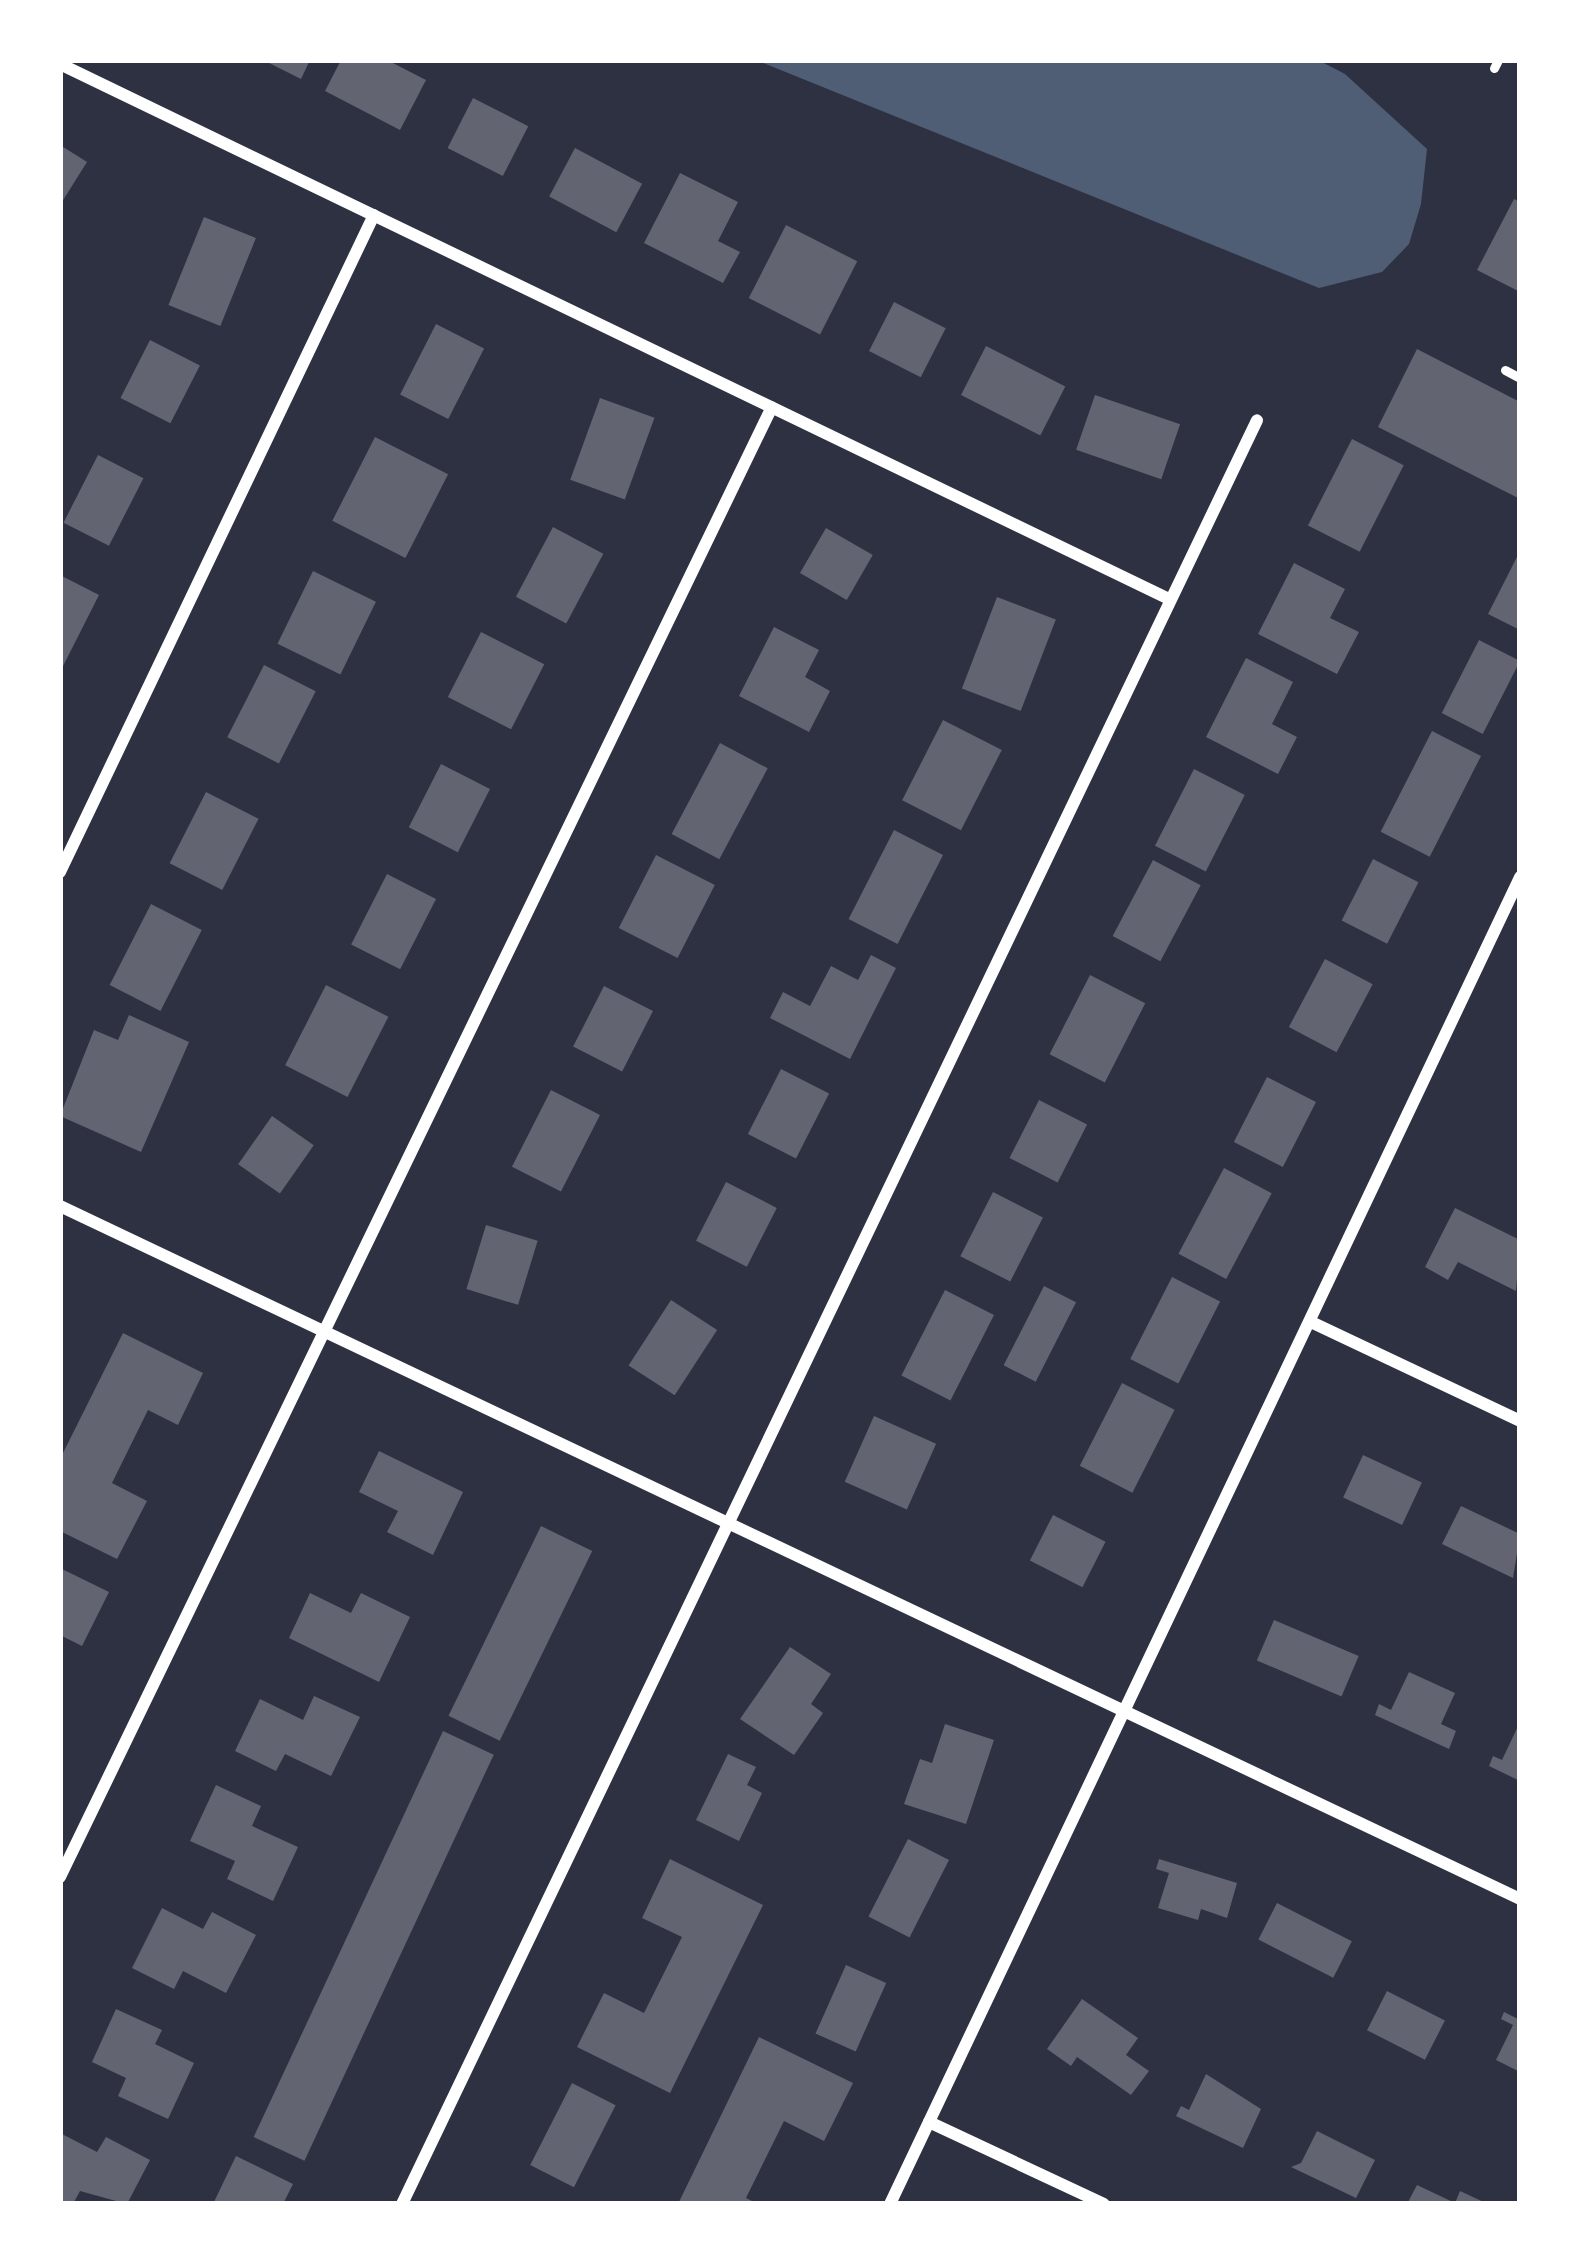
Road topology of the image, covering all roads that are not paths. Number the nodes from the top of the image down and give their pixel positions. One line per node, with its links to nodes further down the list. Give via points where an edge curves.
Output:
1 (60, 64): 2 (street)
2 (374, 215): 5 (street); 8 (street)
3 (1504, 370): 4 (lane)
4 (1520, 378)
5 (772, 406): 7 (street); 12 (street)
6 (1257, 420): 7 (street)
7 (1169, 599): 14 (street)
8 (60, 872)
9 (1520, 878): 11 (street)
10 (60, 1206): 12 (street)
11 (1311, 1322): 13 (street); 15 (street)
12 (328, 1331): 14 (street); 16 (street)
13 (1520, 1421)
14 (729, 1520): 15 (street); 19 (street)
15 (1126, 1712): 17 (street); 18 (street)
16 (60, 1877)
17 (1520, 1899)
18 (929, 2122): 20 (street); 21 (street)
19 (402, 2204)
20 (890, 2204)
21 (1104, 2204)

